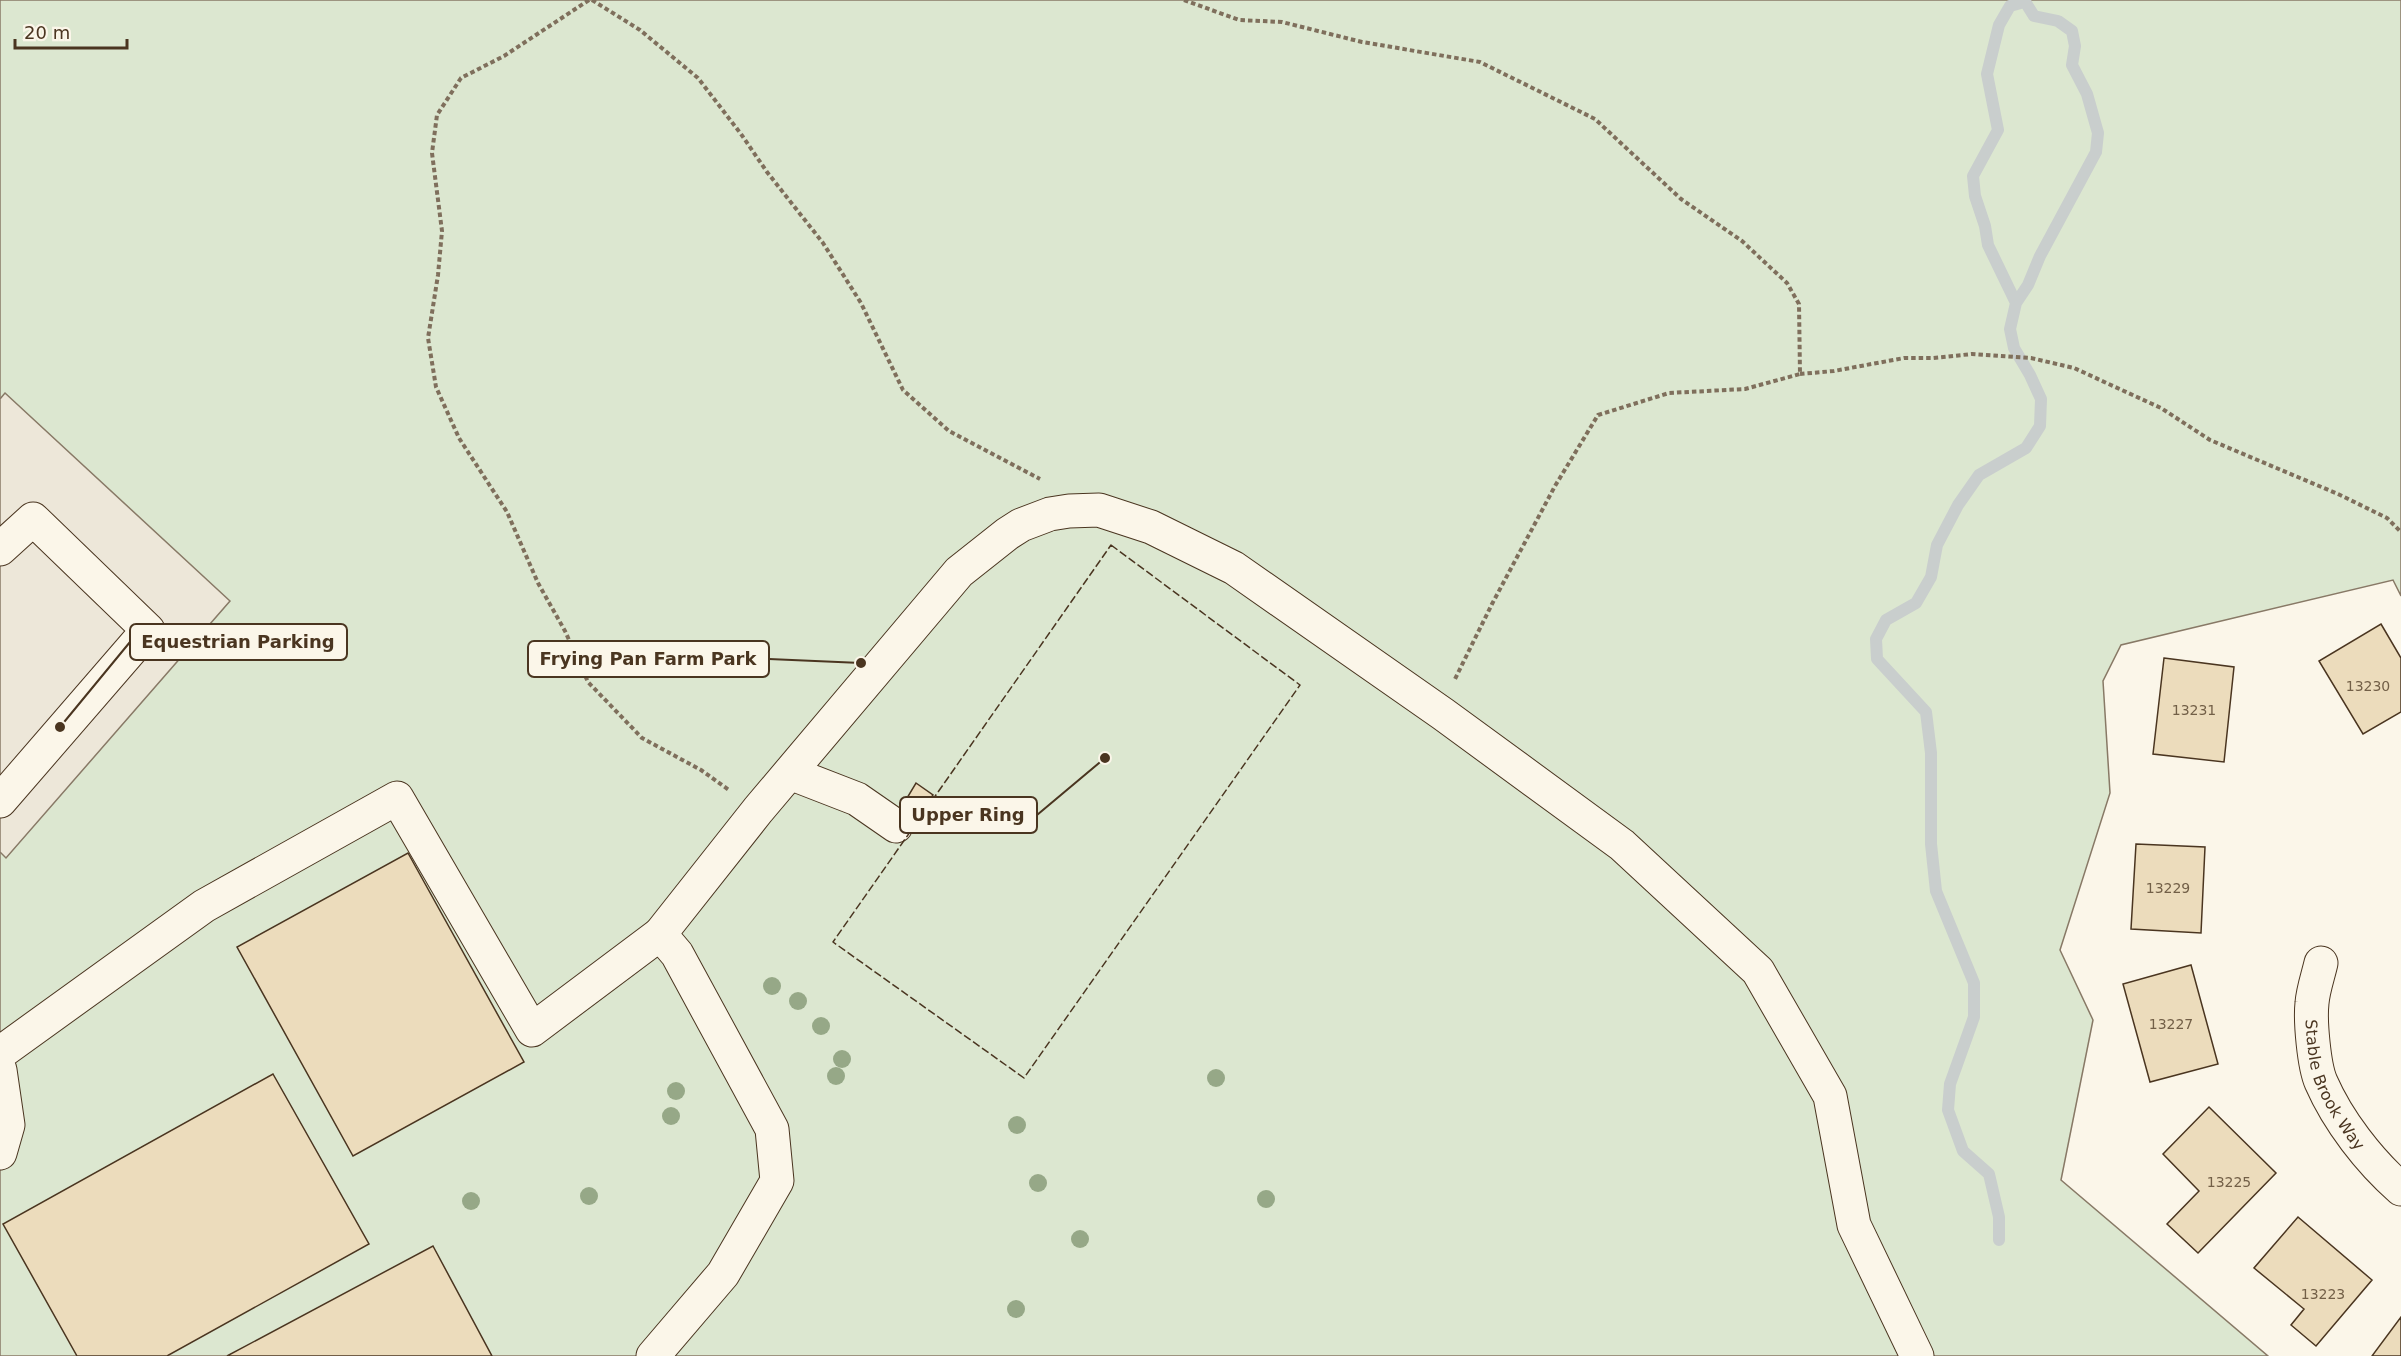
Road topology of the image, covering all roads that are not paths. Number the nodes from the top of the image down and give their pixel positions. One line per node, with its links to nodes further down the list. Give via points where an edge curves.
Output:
1 (0, 549): 3 (street, via 33,519 148,630)
2 (790, 773): 4 (street, via 857,799); 5 (street); 12 (street, via 960,573 1021,525 1050,514 1099,510 1179,540 1234,568 1622,845 1758,971 1830,1096 1854,1225)
3 (0, 801)
4 (896, 826)
5 (660, 934): 7 (street, via 532,1030 397,798 204,906); 11 (street, via 678,954 772,1129 777,1180 723,1274)
6 (2321, 963): 10 (street, Stable Brook Way, via 2312,1003 2320,1080 2359,1143)
7 (0, 1053)
8 (0, 1070): 9 (street, via 8,1125)
9 (0, 1153)
10 (2401, 1189)
11 (653, 1356)
12 (1917, 1356)

